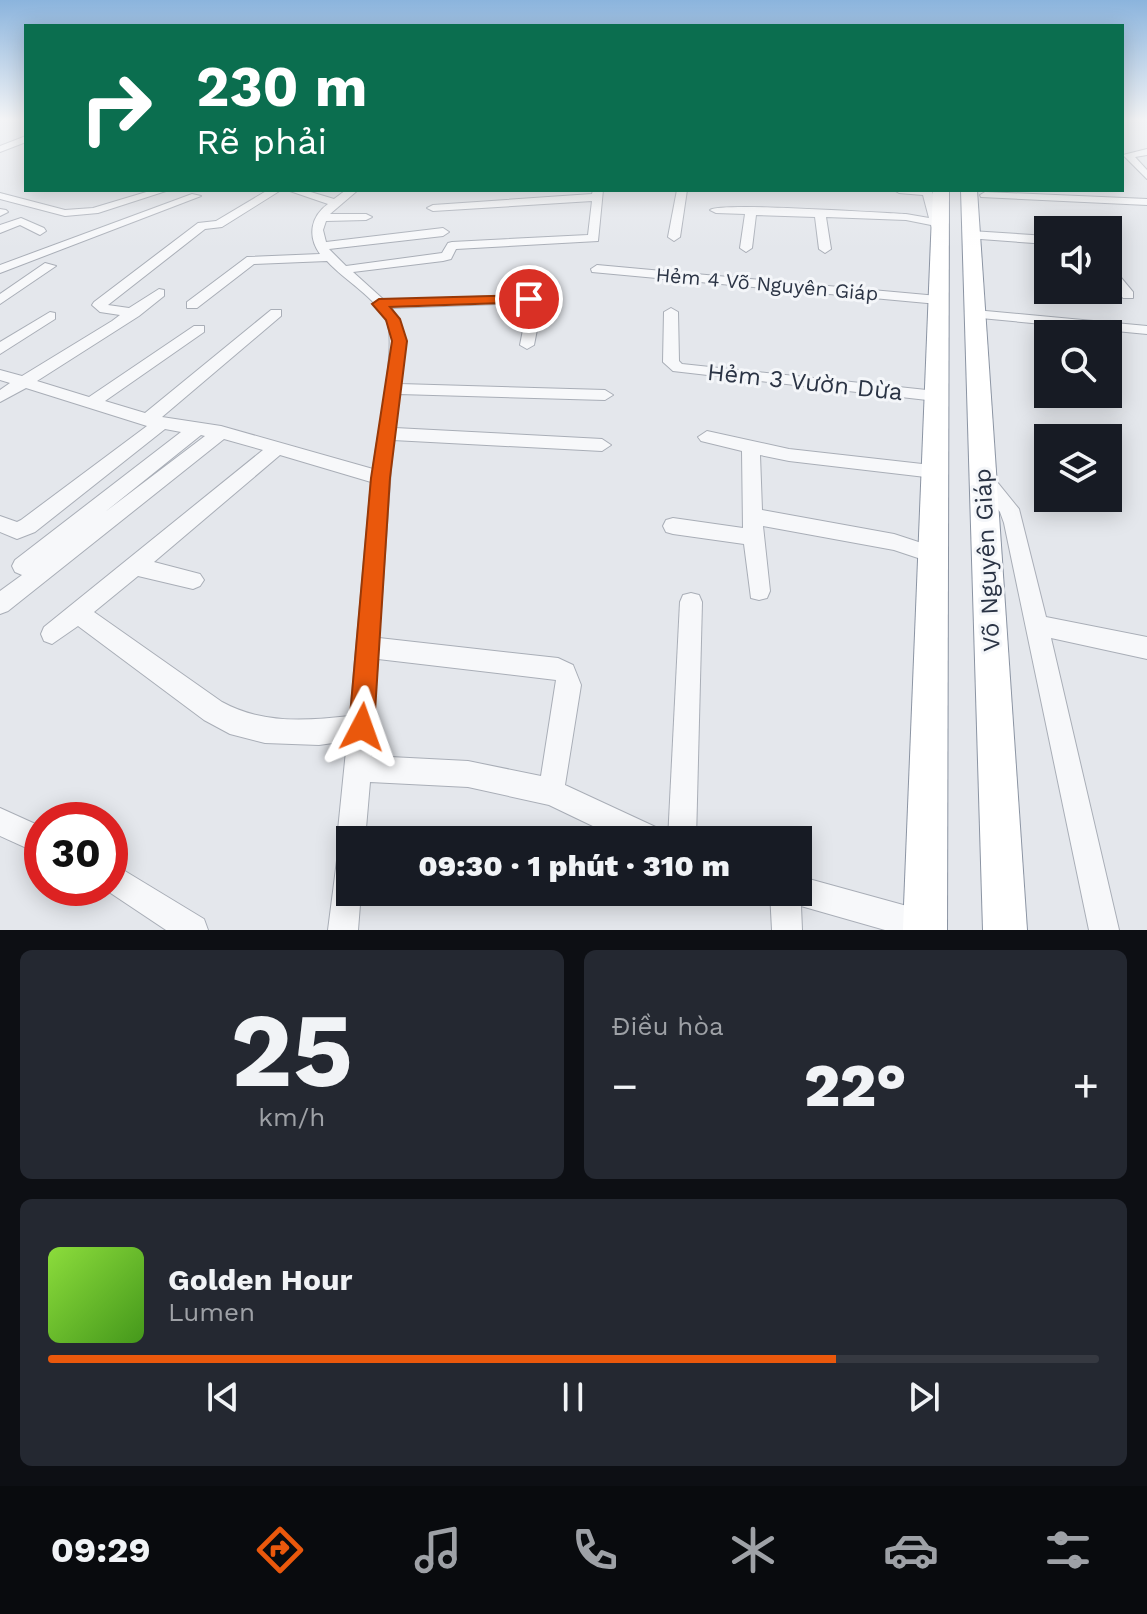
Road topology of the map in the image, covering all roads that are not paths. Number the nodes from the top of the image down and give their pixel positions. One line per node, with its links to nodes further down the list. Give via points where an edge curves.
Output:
1 (1133, 161): 2 (street)
2 (1135, 164): 3 (street); 4 (street)
3 (1147, 165)
4 (1147, 176)
5 (157, 192): 15 (street, via 94,211 65,213)
6 (273, 192): 49 (street, via 221,223 202,225 99,305)
7 (299, 192): 17 (street)
8 (350, 192): 17 (street)
9 (481, 192): 19 (street)
10 (682, 192): 32 (street)
11 (932, 192): 28 (highway, Võ Nguyên Giáp)
12 (979, 192): 13 (street); 31 (highway, Võ Nguyên Giáp)
13 (1017, 193): 24 (street)
14 (597, 194): 19 (street); 36 (street, via 594,238 452,246 443,257)
15 (0, 196)
16 (196, 196): 38 (street)
17 (333, 202): 26 (street)
18 (1147, 202): 24 (street)
19 (477, 207): 20 (street)
20 (433, 208)
21 (716, 210): 22 (street)
22 (751, 210): 23 (street); 34 (street)
23 (820, 213): 28 (street, via 906,217); 35 (street)
24 (1057, 215)
25 (366, 217): 26 (street)
26 (320, 218): 36 (street, via 315,232)
27 (0, 229): 29 (street, via 21,221)
28 (938, 229): 44 (highway, Võ Nguyên Giáp)
29 (40, 231)
30 (443, 232): 36 (street)
31 (971, 233): 33 (street); 51 (highway, Võ Nguyên Giáp)
32 (674, 237)
33 (1034, 239)
34 (746, 248)
35 (825, 249)
36 (332, 258): 45 (street); 46 (street, via 255,259)
37 (50, 266): 43 (street)
38 (0, 269)
39 (597, 269): 44 (street, Hẻm 4 Võ Nguyên Giáp)
40 (1122, 288): 42 (street)
41 (159, 293): 49 (street)
42 (1128, 295)
43 (0, 300): 47 (street)
44 (938, 300): 61 (highway, Võ Nguyên Giáp)
45 (379, 304): 55 (street, via 529,299 535,304); 59 (street, via 392,319 399,341)
46 (192, 305)
47 (18, 306)
48 (671, 312): 61 (street, Hẻm 3 Vườn Dừa, via 673,366)
49 (134, 313): 58 (street)
50 (276, 313): 64 (street)
51 (975, 314): 54 (street); 73 (highway, Võ Nguyên Giáp)
52 (50, 316): 56 (street)
53 (199, 329): 63 (street)
54 (1147, 330)
55 (527, 345)
56 (0, 349)
57 (0, 375): 58 (street)
58 (25, 382): 62 (street); 63 (street)
59 (392, 389): 60 (street); 67 (street)
60 (605, 395)
61 (936, 396): 72 (highway, Võ Nguyên Giáp)
62 (0, 397)
63 (91, 403): 64 (street)
64 (155, 422): 65 (street); 76 (street, via 28,526 17,531)
65 (198, 428): 66 (street); 80 (street)
66 (221, 432): 70 (street); 85 (street)
67 (385, 434): 69 (street); 74 (street)
68 (707, 437): 71 (street)
69 (602, 445)
70 (277, 448): 74 (street); 81 (street)
71 (751, 448): 72 (street); 75 (street)
72 (934, 471): 79 (highway, Võ Nguyên Giáp)
73 (983, 476): 87 (street, via 1009,509); 107 (highway, Võ Nguyên Giáp)
74 (380, 478): 89 (street)
75 (752, 516): 78 (street); 79 (street, via 894,542)
76 (0, 524)
77 (673, 526): 78 (street)
78 (753, 537): 83 (street)
79 (933, 555): 103 (highway, Võ Nguyên Giáp)
80 (22, 566)
81 (134, 566): 82 (street); 86 (street)
82 (193, 580)
83 (759, 591)
84 (691, 602): 97 (street)
85 (0, 604)
86 (78, 613): 88 (street); 91 (street, via 239,725 319,732)
87 (1037, 625): 90 (street); 108 (street)
88 (52, 634)
89 (368, 647): 91 (street); 93 (street, via 565,673 569,685)
90 (1147, 648)
91 (362, 727): 92 (street)
92 (358, 768): 93 (street, via 468,774); 95 (street)
93 (551, 792): 96 (street)
94 (0, 822): 98 (street)
95 (352, 826)
96 (623, 826)
97 (683, 826)
98 (24, 833)
99 (128, 888): 104 (street)
100 (812, 895): 103 (street)
101 (345, 906): 105 (street)
102 (786, 906): 106 (street)
103 (925, 928)
104 (193, 930)
105 (343, 930)
106 (787, 930)
107 (1005, 930)
108 (1104, 930)

